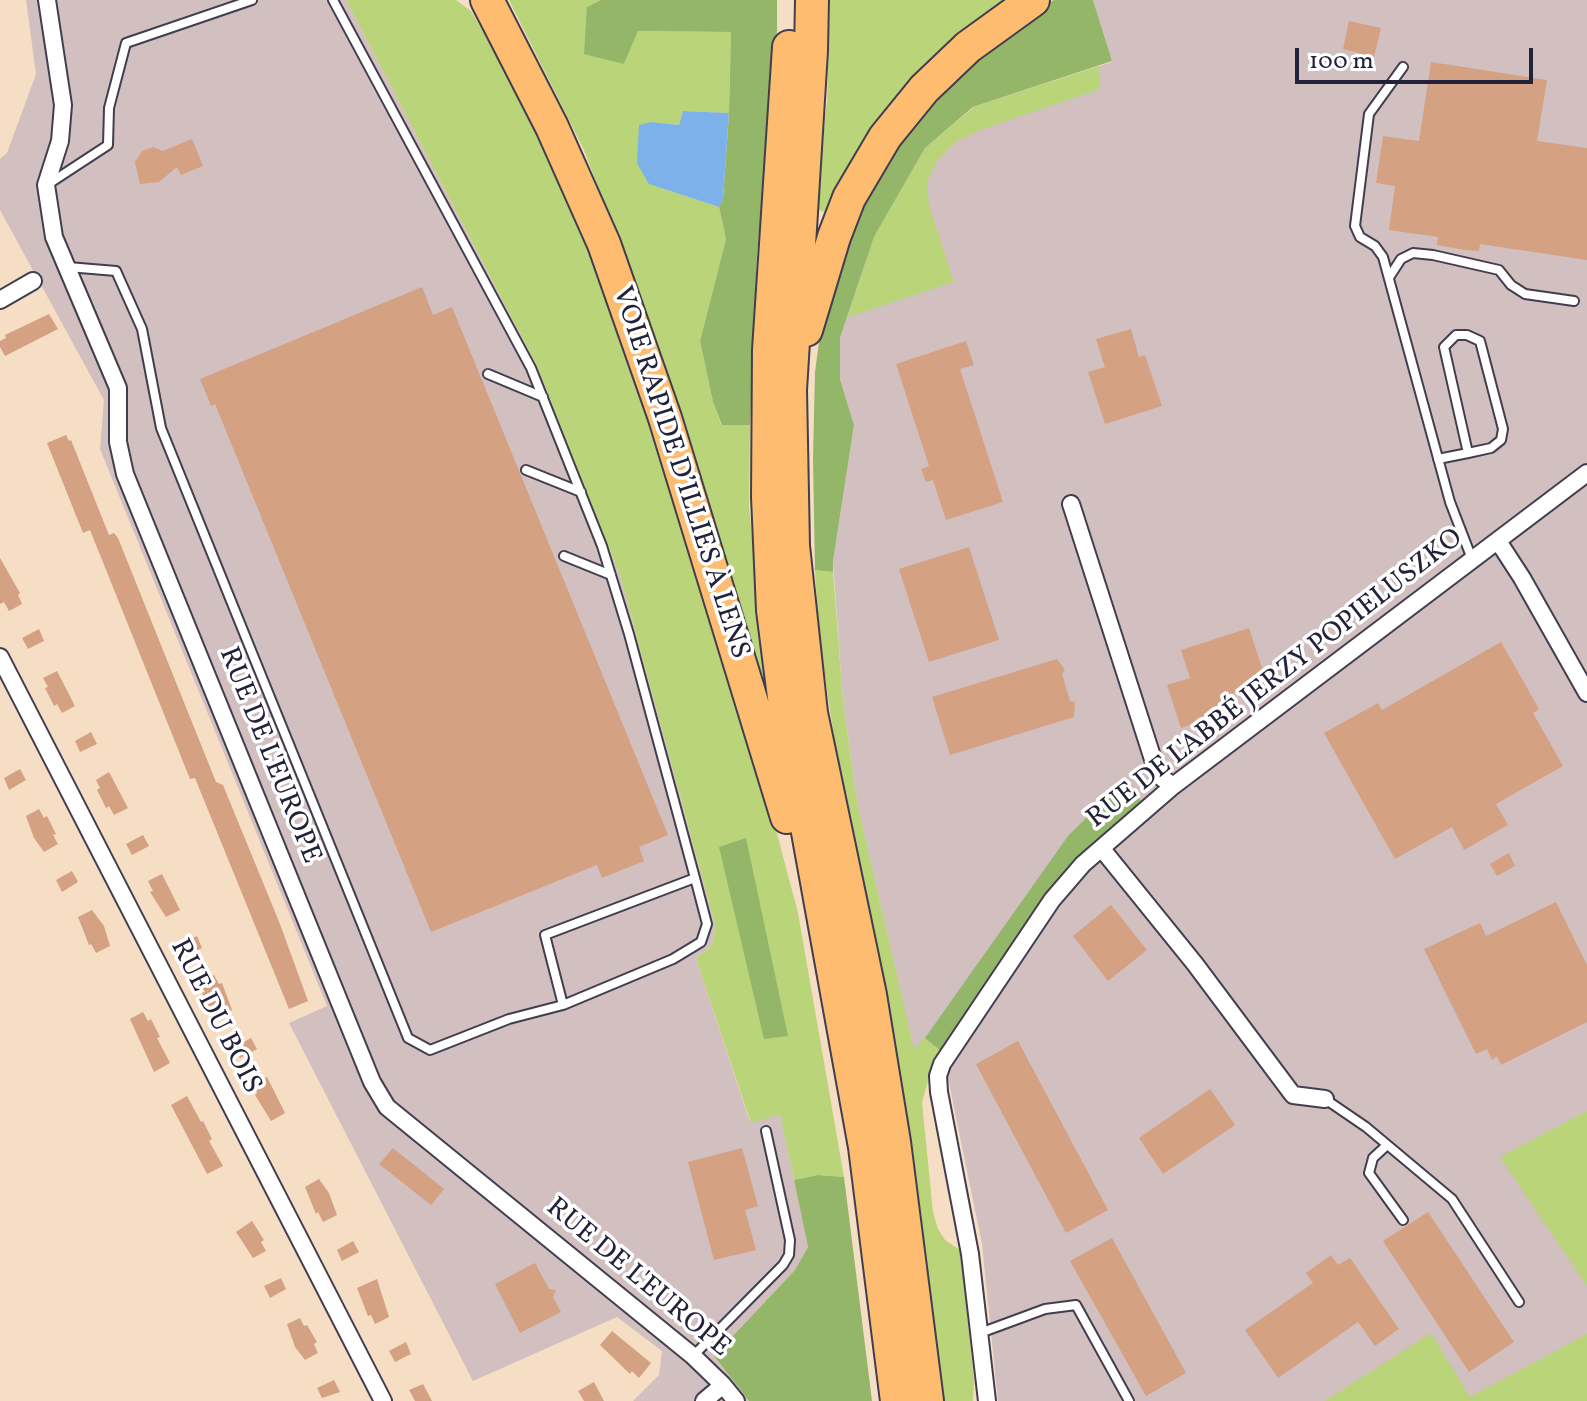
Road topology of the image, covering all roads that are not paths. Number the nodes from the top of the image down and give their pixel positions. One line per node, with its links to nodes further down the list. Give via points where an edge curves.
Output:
1 (47, 0): 9 (street, RUE DE L'EUROPE, via 63,105 60,141)
2 (252, 0): 9 (lane, via 126,43 109,108 108,145)
3 (333, 0): 17 (lane)
4 (487, 0): 33 (highway, VOIE RAPIDE D’ILLIES À LENS, via 604,244 741,662 812,923)
5 (790, 0): 33 (highway, via 769,350 768,511 785,705)
6 (812, 0): 16 (highway)
7 (1033, 0): 16 (highway, via 986,33 924,89 871,159 834,237)
8 (1403, 67): 11 (lane, via 1369,114 1355,226 1383,257)
9 (46, 185): 10 (street, RUE DE L'EUROPE, via 54,237)
10 (68, 267): 34 (lane, via 116,271 142,329 161,428 408,1038 430,1050 509,1019); 41 (street, RUE DE L'EUROPE, via 118,388 118,442 125,474 372,1082 387,1107)
11 (1390, 277): 14 (lane, via 1401,259 1413,253 1433,255 1499,270 1525,294); 19 (lane)
12 (33, 281): 13 (street)
13 (0, 300)
14 (1574, 301)
15 (488, 374): 17 (lane)
16 (790, 390): 47 (highway, via 799,618 814,727 892,1126)
17 (543, 397): 22 (lane)
18 (1468, 453): 18 (lane, via 1491,448 1501,440 1503,429 1480,341 1456,335 1444,347); 19 (lane)
19 (1438, 459): 26 (lane)
20 (526, 470): 22 (lane)
21 (1587, 473): 24 (street, RUE DE L'ABBÉ JERZY POPIELUSZKO)
22 (581, 492): 27 (lane)
23 (1071, 504): 30 (street, via 1158,775)
24 (1498, 541): 26 (street, RUE DE L'ABBÉ JERZY POPIELUSZKO); 29 (street)
25 (564, 556): 27 (lane)
26 (1473, 560): 30 (street, RUE DE L'ABBÉ JERZY POPIELUSZKO)
27 (611, 575): 32 (lane)
28 (0, 657): 43 (street, RUE DU BOIS)
29 (1587, 693)
30 (1173, 786): 31 (street, RUE DE L'ABBÉ JERZY POPIELUSZKO)
31 (1102, 849): 35 (street, via 1293,1095); 40 (street, RUE DE L'ABBÉ JERZY POPIELUSZKO, via 1052,900 938,1076)
32 (695, 878): 34 (lane, via 707,924 701,942); 34 (lane, via 545,935)
33 (832, 960): 46 (highway, via 865,1147)
34 (563, 1005)
35 (1325, 1099): 37 (lane)
36 (766, 1131): 41 (lane, via 789,1255)
37 (1387, 1145): 38 (lane, via 1373,1158 1369,1173); 39 (lane, via 1452,1199)
38 (1403, 1220)
39 (1519, 1302)
40 (980, 1333): 48 (street, RUE DE L'ABBÉ JERZY POPIELUSZKO); 49 (lane, via 1045,1309 1076,1305)
41 (693, 1356): 42 (street, RUE DE L'EUROPE)
42 (723, 1385): 44 (street); 45 (street, RUE DE L'EUROPE)
43 (383, 1401)
44 (704, 1401)
45 (736, 1401)
46 (897, 1401)
47 (927, 1401)
48 (987, 1401)
49 (1129, 1401)

